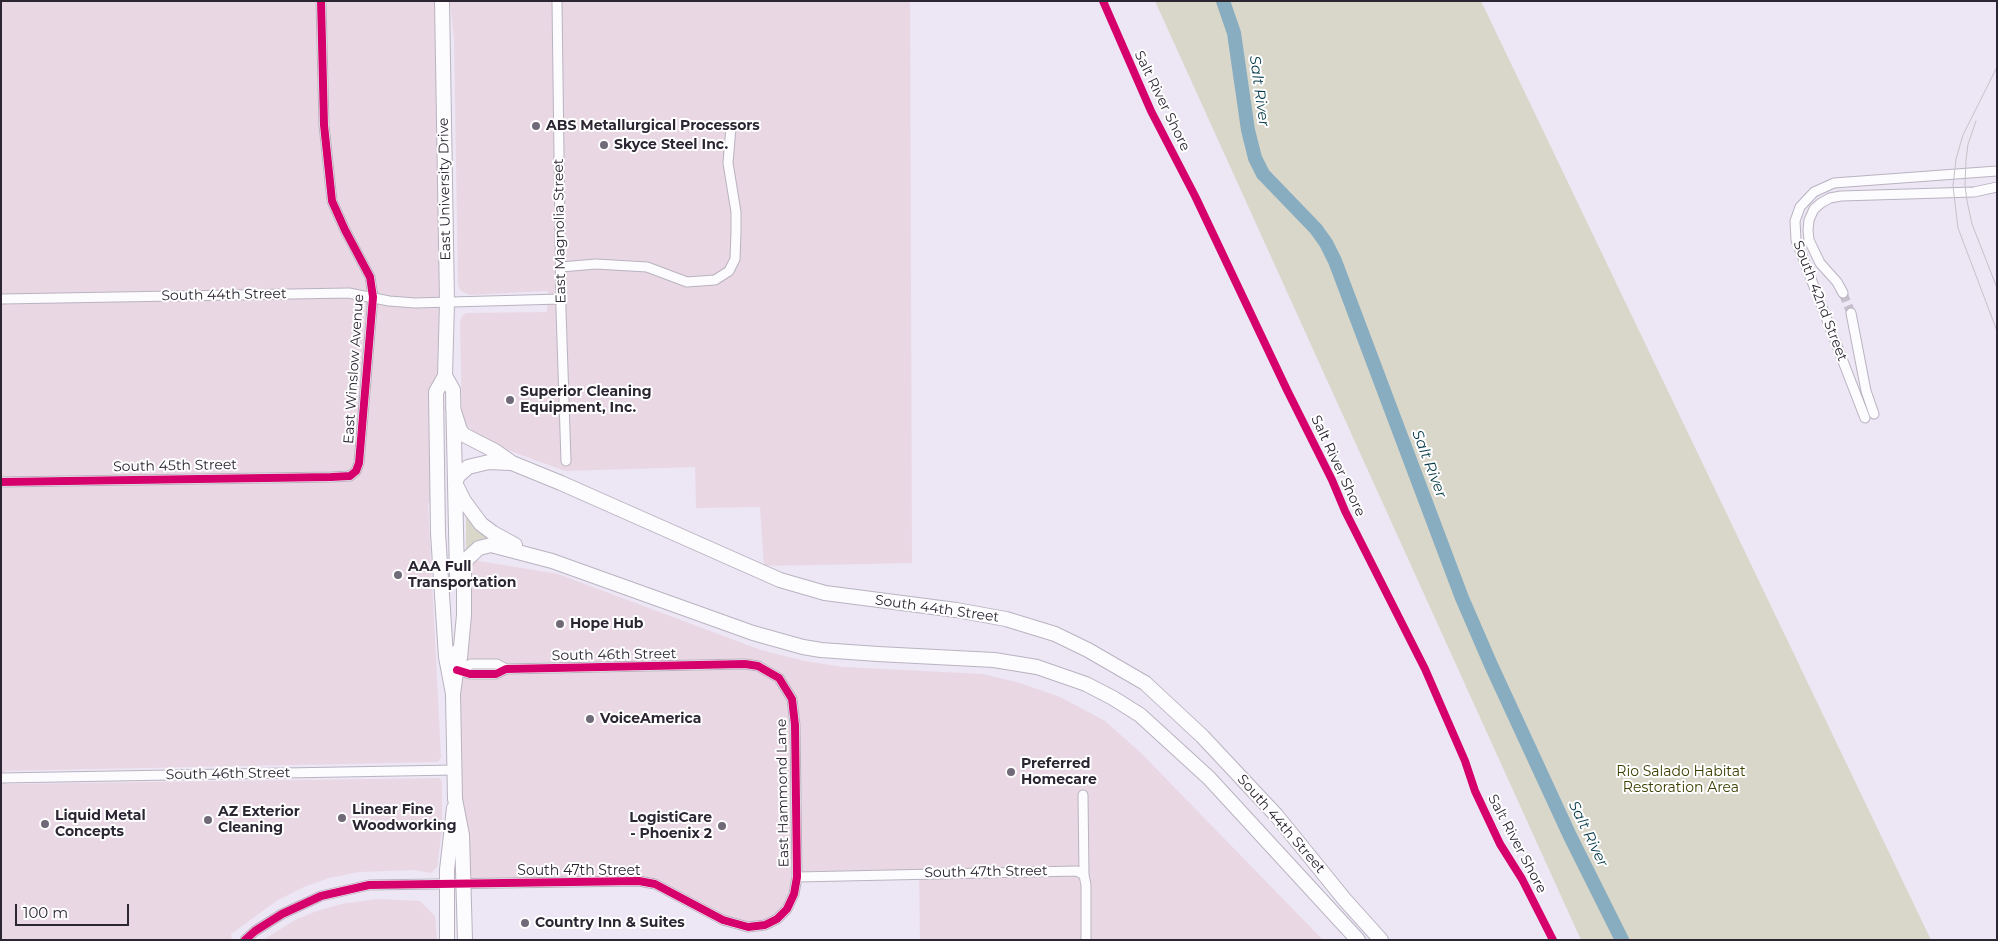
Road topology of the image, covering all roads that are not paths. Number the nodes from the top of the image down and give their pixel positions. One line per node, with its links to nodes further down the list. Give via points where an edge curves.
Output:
1 (321, 1): 11 (street, East Winslow Avenue, via 324,124 332,201 370,277)
2 (442, 1): 14 (main road, East University Drive)
3 (557, 1): 9 (street, East Magnolia Street)
4 (731, 127): 9 (street, via 728,163 736,232 735,259 729,271 715,280 687,282 647,267 596,264)
5 (1997, 171): 6 (street, South 42nd Street)
6 (1867, 180): 8 (street); 19 (street, South 42nd Street, via 1830,184 1814,192 1800,207 1795,228 1798,246)
7 (1997, 187): 8 (street, South 42nd Street, via 1974,192)
8 (1867, 196): 10 (street, South 42nd Street, via 1840,196 1826,200 1814,210 1808,225 1814,253)
9 (561, 267): 13 (street, East Magnolia Street)
10 (1843, 293)
11 (373, 297): 12 (street, South 44th Street, via 349,293); 14 (street, South 44th Street, via 389,301); 22 (street, East Winslow Avenue, via 359,462)
12 (1, 299)
13 (561, 299): 14 (street, South 44th Street); 20 (street, East Magnolia Street)
14 (447, 302): 16 (main road, East University Drive)
15 (1851, 313): 18 (street, South 42nd Street, via 1866,391)
16 (445, 376): 17 (main road, East University Drive, via 453,390); 25 (main road, East University Drive, via 436,392)
17 (453, 408): 21 (main road, via 464,435); 24 (main road, East University Drive)
18 (1874, 414)
19 (1865, 418)
20 (566, 461)
21 (512, 463): 24 (main road, via 489,462 468,467); 43 (main road, South 44th Street, via 780,580 825,593 956,610 1006,620 1055,634 1088,650 1145,683 1202,736 1276,815)
22 (350, 476): 23 (street, South 45th Street)
23 (1, 482)
24 (455, 483): 25 (main road); 26 (main road, via 481,524 511,543); 27 (main road, East University Drive)
25 (437, 484): 27 (main road, East University Drive, via 439,568)
26 (552, 561): 27 (main road, via 491,545 479,548 468,558 464,569 464,615); 42 (main road, South 44th Street, via 753,633 803,647 994,660 1037,667 1086,684 1140,715 1209,778)
27 (455, 666): 28 (street, South 46th Street, via 497,664 506,669 745,664 758,666); 29 (main road, East University Drive)
28 (779, 678): 34 (street, East Hammond Lane, via 794,706)
29 (454, 770): 30 (street, South 46th Street); 32 (main road, East University Drive)
30 (1, 778)
31 (1082, 795): 33 (street)
32 (455, 798): 35 (main road, East University Drive); 36 (main road, East University Drive, via 462,835)
33 (1084, 875): 34 (street, South 47th Street, via 1077,871); 41 (street)
34 (797, 877): 37 (street, East Hammond Lane)
35 (446, 884): 36 (street, South 47th Street); 38 (street, South 47th Street, via 369,885 320,896 282,914); 39 (main road, East University Drive)
36 (463, 884): 37 (street, South 47th Street, via 639,881 655,884 722,920 748,927 765,925); 40 (main road, East University Drive)
37 (787, 909)
38 (245, 940)
39 (447, 940)
40 (465, 940)
41 (1086, 940)
42 (1358, 940)
43 (1381, 940)

